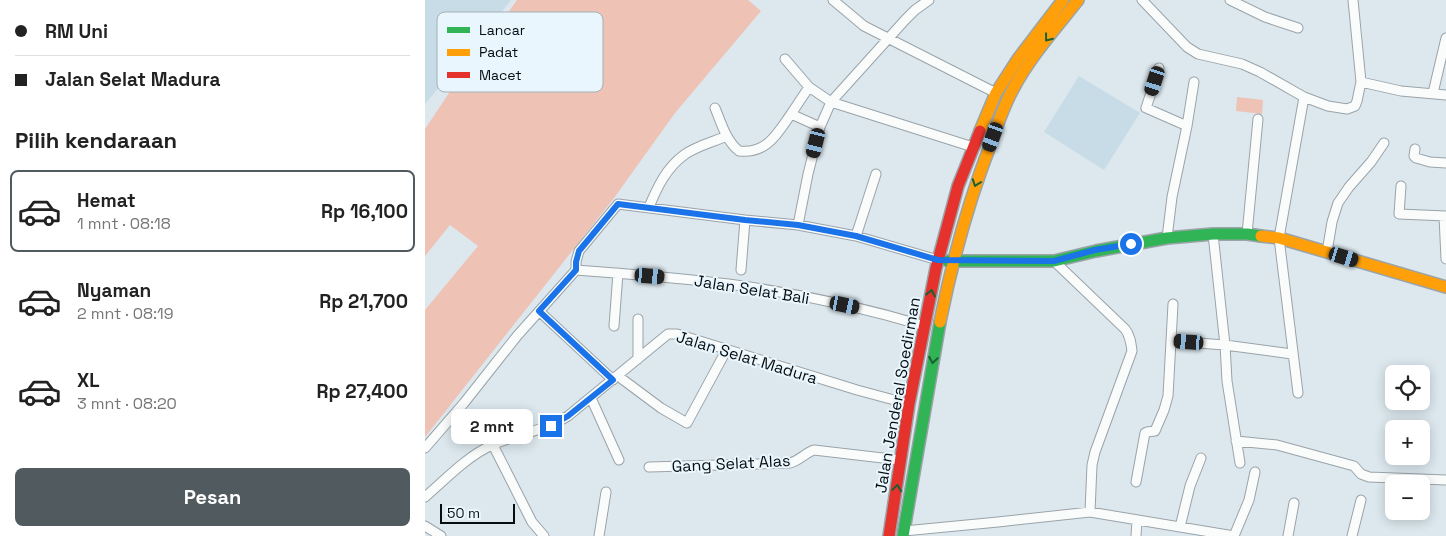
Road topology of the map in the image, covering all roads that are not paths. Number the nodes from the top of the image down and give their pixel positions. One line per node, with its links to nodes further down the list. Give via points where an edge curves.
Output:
1 (833, 0): 10 (street, via 864,26)
2 (929, 0): 10 (street, via 915,10)
3 (1063, 0): 16 (street, Jalan Jenderal Soedirman)
4 (1078, 0): 45 (street, Jalan Jenderal Soedirman, one-way to 45, via 1028,63 1006,102 974,188)
5 (1142, 0): 19 (street, via 1187,47 1198,54 1242,64)
6 (1230, 0): 8 (street)
7 (1353, 0): 14 (street)
8 (1298, 28)
9 (1446, 38): 17 (street)
10 (890, 39): 16 (street); 20 (street)
11 (785, 59): 15 (street)
12 (1159, 68): 24 (street, via 1146,108)
13 (1194, 82): 24 (street)
14 (1361, 82): 17 (street, via 1401,91); 19 (street, via 1355,106 1347,109)
15 (809, 87): 20 (street); 22 (street)
16 (996, 93): 28 (street, Jalan Jenderal Soedirman)
17 (1433, 93): 18 (street)
18 (1446, 95)
19 (1305, 97): 41 (street)
20 (831, 102): 25 (street); 28 (street)
21 (715, 108): 26 (street)
22 (791, 114): 25 (street); 26 (street, via 774,139 752,151 739,151)
23 (1258, 119): 38 (street)
24 (1187, 126): 40 (street)
25 (820, 127): 36 (street)
26 (727, 136): 33 (street, via 691,150 676,161 658,185)
27 (1384, 143): 42 (street, via 1338,203)
28 (973, 147): 44 (street, Jalan Jenderal Soedirman, via 955,195)
29 (1415, 149): 30 (street, via 1416,158)
30 (1446, 164)
31 (875, 174): 39 (street)
32 (1401, 186): 34 (street, via 1399,214)
33 (649, 207): 35 (street); 47 (street, via 618,204 579,251)
34 (1445, 216): 43 (street)
35 (745, 220): 36 (street); 48 (street)
36 (798, 225): 39 (street)
37 (1213, 234): 38 (street); 40 (street); 57 (street)
38 (1247, 234): 41 (street)
39 (856, 236): 44 (street)
40 (1167, 238): 46 (street, via 1095,250)
41 (1279, 238): 42 (street); 59 (street)
42 (1327, 252): 50 (street)
43 (1446, 259)
44 (938, 260): 45 (street); 55 (street, Jalan Jenderal Soedirman, one-way to 44)
45 (954, 261): 46 (street); 84 (street, Jalan Jenderal Soedirman, one-way to 84, via 936,342)
46 (1054, 261): 80 (street, via 1125,329 1132,351 1095,452)
47 (576, 270): 49 (street, Jalan Selat Bali); 52 (street)
48 (741, 270)
49 (618, 273): 54 (street); 55 (street, Jalan Selat Bali, via 745,286 878,312)
50 (1446, 287)
51 (1173, 304): 56 (street)
52 (539, 311): 61 (street); 67 (street)
53 (638, 319): 60 (street)
54 (614, 326)
55 (925, 326): 64 (street, Jalan Jenderal Soedirman)
56 (1171, 341): 57 (street); 75 (street, via 1167,403 1155,431 1145,433)
57 (1225, 345): 59 (street); 65 (street)
58 (727, 349): 60 (street, Jalan Selat Madura, via 672,333); 61 (street, via 687,423); 64 (street, Jalan Selat Madura)
59 (1292, 354): 62 (street)
60 (638, 359): 61 (street, Jalan Selat Madura)
61 (616, 378): 63 (street, Jalan Selat Madura)
62 (1298, 393)
63 (591, 398): 66 (street, Jalan Selat Madura, via 561,421); 69 (street)
64 (909, 404): 70 (street, Jalan Jenderal Soedirman)
65 (1236, 441): 71 (street); 74 (street, via 1285,446 1354,466 1365,476)
66 (493, 445): 77 (street, Jalan Selat Madura, via 466,462); 87 (street, via 532,522)
67 (425, 448)
68 (1201, 458): 83 (street)
69 (619, 460)
70 (901, 460): 72 (street, Gang Selat Alas, via 813,450 789,463); 89 (street, Jalan Jenderal Soedirman, one-way to 70)
71 (1240, 463)
72 (649, 467)
73 (1255, 472): 92 (street, via 1249,500)
74 (1446, 480)
75 (1136, 482)
76 (606, 492): 88 (street)
77 (425, 497)
78 (1361, 500): 94 (street)
79 (1294, 502): 93 (street)
80 (1090, 512): 81 (street); 84 (street)
81 (1137, 520): 83 (street); 90 (street)
82 (425, 526): 86 (street)
83 (1176, 526): 85 (street); 91 (street)
84 (903, 533)
85 (1223, 535): 92 (street)
86 (441, 536)
87 (544, 536)
88 (599, 536)
89 (889, 536)
90 (1136, 536)
91 (1170, 536)
92 (1234, 536)
93 (1288, 536)
94 (1352, 536)

